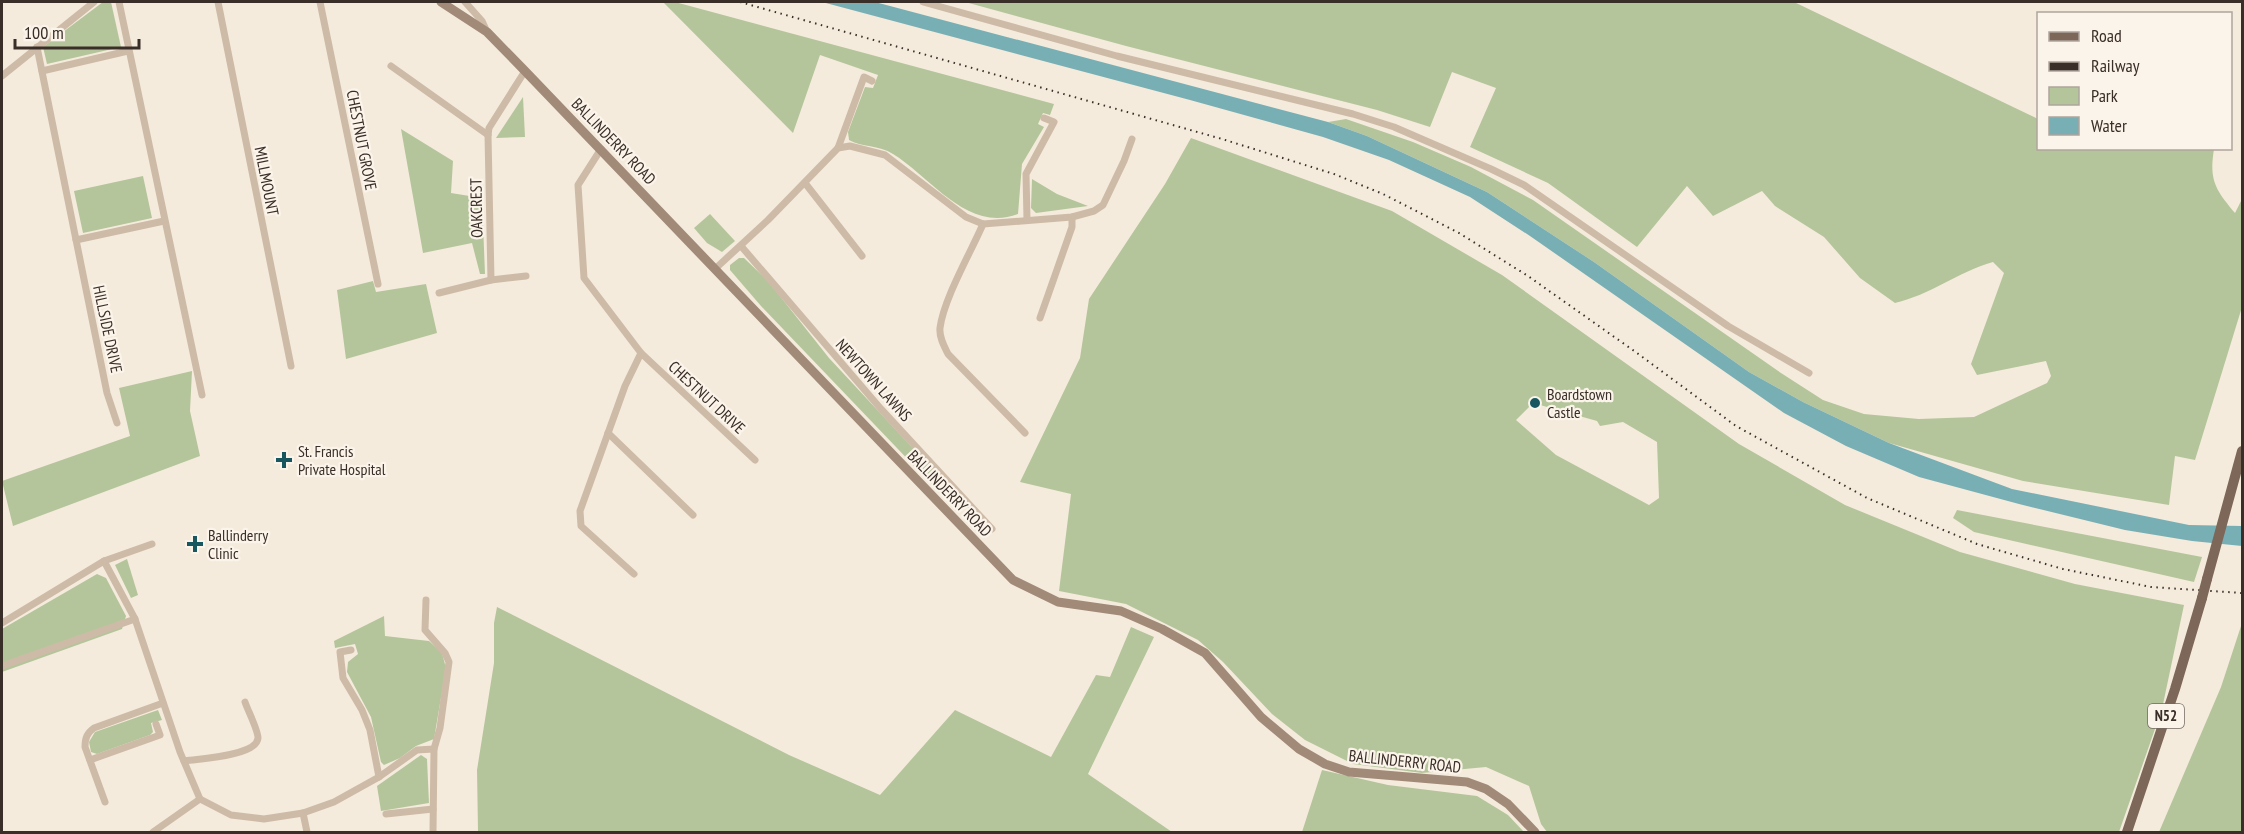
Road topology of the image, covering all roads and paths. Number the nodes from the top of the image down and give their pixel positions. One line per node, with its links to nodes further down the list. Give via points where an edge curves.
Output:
1 (94, 2): 9 (street)
2 (118, 2): 10 (street)
3 (218, 2): 36 (street, MILLMOUNT)
4 (320, 2): 32 (street, CHESTNUT GROVE)
5 (441, 2): 8 (street, BALLINDERRY ROAD)
6 (465, 2): 8 (street, via 482,21)
7 (923, 2): 37 (street, via 1394,127 1524,185 1728,326)
8 (486, 32): 13 (street, BALLINDERRY ROAD)
9 (37, 47): 12 (street, HILLSIDE DRIVE); 14 (street)
10 (128, 51): 12 (street); 24 (street)
11 (391, 66): 17 (street)
12 (42, 71): 26 (street, HILLSIDE DRIVE)
13 (525, 71): 17 (street, OAKCREST); 20 (street, BALLINDERRY ROAD)
14 (2, 76)
15 (872, 81): 19 (street, via 864,77)
16 (1044, 118): 23 (street, via 1054,122 1026,174)
17 (488, 135): 31 (street, OAKCREST)
18 (1132, 139): 22 (street, via 1103,205)
19 (838, 148): 21 (street); 25 (street, via 850,146 885,155 966,217)
20 (602, 149): 29 (street, BALLINDERRY ROAD); 35 (street, CHESTNUT DRIVE, via 578,185 584,278)
21 (805, 183): 27 (street); 28 (street)
22 (1072, 217): 23 (street); 34 (street, via 1072,227)
23 (1027, 220): 25 (street)
24 (164, 221): 26 (street); 38 (street)
25 (983, 224): 41 (street, via 947,303 940,329 942,342 948,354)
26 (76, 240): 39 (street, HILLSIDE DRIVE, via 107,393)
27 (741, 246): 29 (street); 45 (street, NEWTOWN LAWNS, via 873,401)
28 (862, 256)
29 (716, 268): 69 (street, BALLINDERRY ROAD, via 1013,579 1058,602 1121,611 1205,653 1261,717 1299,749 1325,764 1349,772 1467,782 1508,804)
30 (526, 276): 31 (street)
31 (491, 280): 33 (street)
32 (378, 284)
33 (439, 293)
34 (1040, 318)
35 (642, 353): 40 (street); 43 (street, CHESTNUT DRIVE)
36 (291, 366)
37 (1809, 373)
38 (202, 395)
39 (117, 423)
40 (608, 433): 44 (street); 48 (street, via 580,511 581,526)
41 (1025, 433)
42 (2242, 452): 70 (main road, N52, bridge, via 2202,598)
43 (755, 460)
44 (693, 515)
45 (992, 529)
46 (153, 544): 47 (street)
47 (104, 561): 50 (street); 51 (street)
48 (634, 574)
49 (423, 604): 57 (street, via 425,630 448,662)
50 (135, 620): 53 (street); 55 (street)
51 (2, 623)
52 (351, 650): 60 (street, via 340,652 343,678 370,730)
53 (2, 666)
54 (245, 702): 59 (street, via 258,738 256,744 243,753)
55 (163, 703): 58 (street, via 94,728 85,739); 59 (street)
56 (156, 723): 58 (street, via 160,735)
57 (434, 749): 60 (street, via 417,750); 63 (street)
58 (90, 760): 62 (street)
59 (184, 761): 61 (street)
60 (379, 777): 64 (street, via 334,802)
61 (200, 799): 64 (street, via 231,815 264,819); 66 (street)
62 (105, 802)
63 (433, 808): 65 (street); 68 (street)
64 (303, 813): 67 (street)
65 (386, 814)
66 (153, 832)
67 (307, 832)
68 (433, 832)
69 (1535, 832)
70 (2127, 832)

